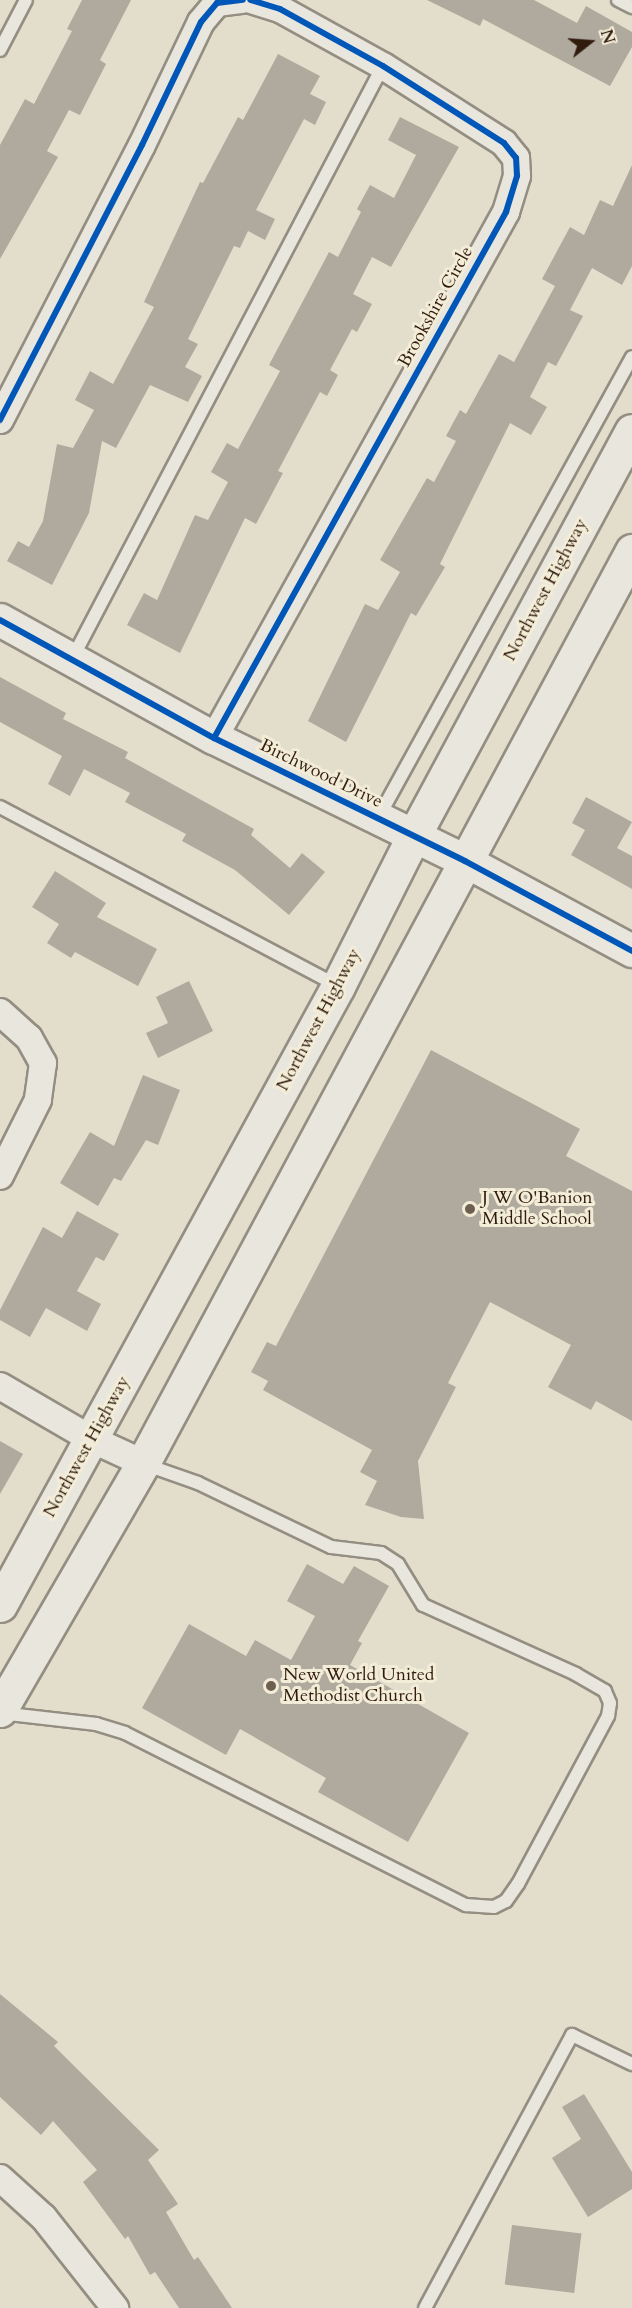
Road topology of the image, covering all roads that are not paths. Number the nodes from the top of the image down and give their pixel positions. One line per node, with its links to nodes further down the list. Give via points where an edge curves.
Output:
1 (26, 0): 6 (lane)
2 (243, 0): 9 (street, via 217,3 201,22)
3 (250, 0): 7 (street, Brookshire Circle, via 280,9)
4 (618, 0): 5 (lane)
5 (632, 7)
6 (0, 50)
7 (383, 66): 13 (lane); 14 (street, Brookshire Circle, via 504,143 516,158 517,176 506,212)
8 (632, 357): 16 (lane)
9 (0, 420)
10 (632, 431): 17 (main road, Northwest Highway)
11 (632, 551): 18 (main road)
12 (0, 620): 13 (street, Birchwood Drive)
13 (72, 659): 14 (street, Birchwood Drive)
14 (214, 738): 16 (street, Birchwood Drive)
15 (0, 807): 20 (lane)
16 (378, 819): 17 (street, Birchwood Drive)
17 (413, 837): 18 (street, Birchwood Drive); 20 (main road, Northwest Highway)
18 (465, 861): 19 (street, Birchwood Drive); 25 (main road)
19 (632, 951)
20 (338, 986): 24 (main road, Northwest Highway)
21 (0, 1012): 22 (street, via 29,1038 43,1063 38,1100)
22 (0, 1176)
23 (0, 1386): 24 (street)
24 (91, 1439): 25 (street); 26 (main road, Northwest Highway)
25 (143, 1463): 27 (main road); 27 (lane, via 198,1483 331,1547 381,1553 398,1564 423,1605 605,1691 610,1702 608,1716 518,1884 506,1901 494,1907 466,1905 125,1733 96,1724)
26 (4, 1589)
27 (0, 1712)
28 (632, 2064): 31 (lane, via 572,2035)
29 (0, 2178): 30 (street, via 44,2218)
30 (115, 2308)
31 (425, 2308)

